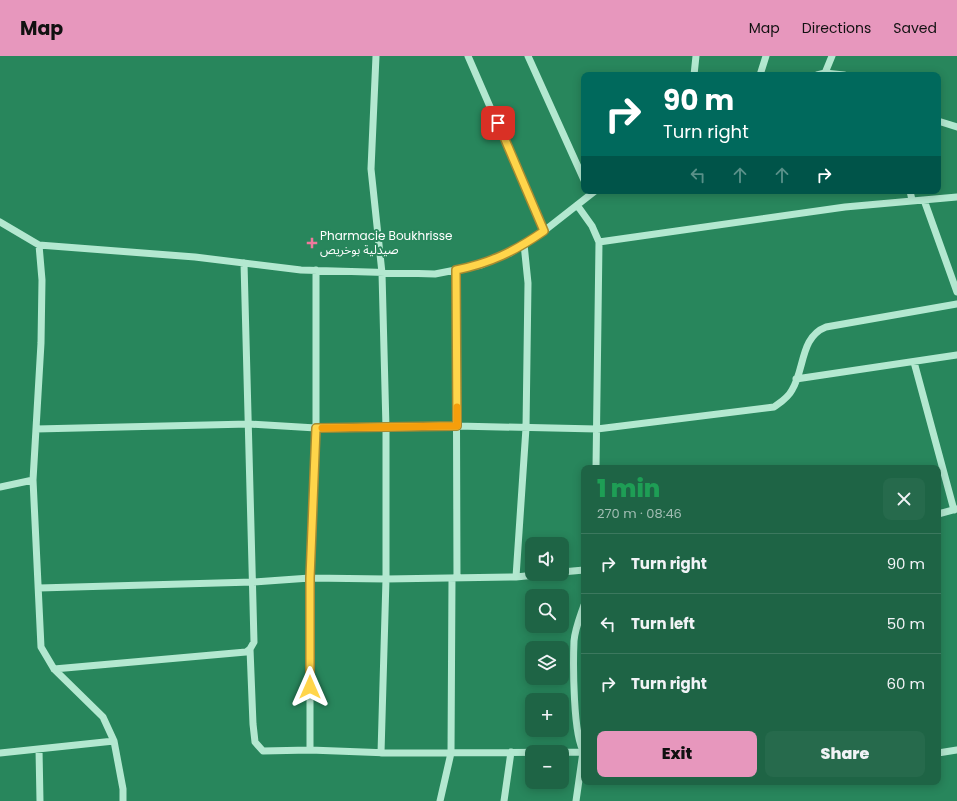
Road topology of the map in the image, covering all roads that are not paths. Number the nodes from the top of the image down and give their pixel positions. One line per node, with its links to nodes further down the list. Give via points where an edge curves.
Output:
1 (376, 56): 27 (street, via 371,169)
2 (468, 56): 20 (street)
3 (528, 56): 12 (street)
4 (696, 56): 7 (street)
5 (766, 56): 8 (street)
6 (832, 56): 9 (street)
7 (694, 72)
8 (761, 72)
9 (822, 72)
10 (941, 122): 11 (street)
11 (957, 127)
12 (581, 173)
13 (590, 194): 18 (street)
14 (911, 194): 16 (street)
15 (957, 198): 17 (street)
16 (912, 200): 17 (street); 21 (street)
17 (924, 200): 28 (street)
18 (577, 205): 20 (street); 21 (street, via 592,226)
19 (0, 222): 23 (street)
20 (544, 231): 22 (street)
21 (599, 242): 39 (street)
22 (524, 244): 26 (street, via 510,253); 37 (street, via 528,283)
23 (39, 246): 24 (street); 38 (street, via 42,280)
24 (244, 263): 25 (street); 33 (street)
25 (316, 270): 27 (street); 35 (street)
26 (456, 270): 27 (street, via 435,274); 34 (street)
27 (382, 273): 36 (street)
28 (957, 292)
29 (957, 304): 32 (street, via 817,330 810,338)
30 (957, 355): 31 (street)
31 (914, 362): 32 (street); 43 (street)
32 (796, 379): 39 (street, via 793,389 774,407)
33 (249, 424): 35 (street); 38 (street); 52 (street)
34 (457, 426): 36 (street); 37 (street); 50 (street)
35 (316, 428): 36 (street); 49 (street)
36 (386, 428): 51 (street)
37 (526, 428): 39 (street); 48 (street)
38 (36, 429): 41 (street)
39 (597, 429): 40 (street)
40 (596, 465)
41 (32, 480): 42 (street); 53 (street)
42 (0, 487)
43 (956, 509): 44 (street)
44 (941, 513)
45 (581, 570): 46 (street)
46 (569, 571)
47 (525, 576): 48 (street)
48 (516, 577): 50 (street)
49 (310, 578): 51 (street); 52 (street); 60 (street)
50 (455, 578): 51 (street); 66 (street)
51 (386, 580): 65 (street)
52 (253, 582): 53 (street); 55 (street, via 254,642)
53 (39, 588): 56 (street, via 41,647)
54 (581, 616): 58 (street, via 574,640 575,692)
55 (250, 649): 56 (street, via 246,652); 60 (street, via 255,742 263,751)
56 (54, 669): 57 (street, via 103,717)
57 (114, 741): 59 (street); 70 (street)
58 (581, 747)
59 (39, 749): 64 (street); 69 (street)
60 (310, 750): 65 (street)
61 (957, 750): 67 (street)
62 (511, 752): 63 (street); 66 (street); 72 (street)
63 (581, 752)
64 (0, 753)
65 (381, 753): 66 (street)
66 (451, 753): 71 (street)
67 (941, 753)
68 (581, 770): 73 (street)
69 (40, 801)
70 (123, 801)
71 (440, 801)
72 (504, 801)
73 (576, 801)

